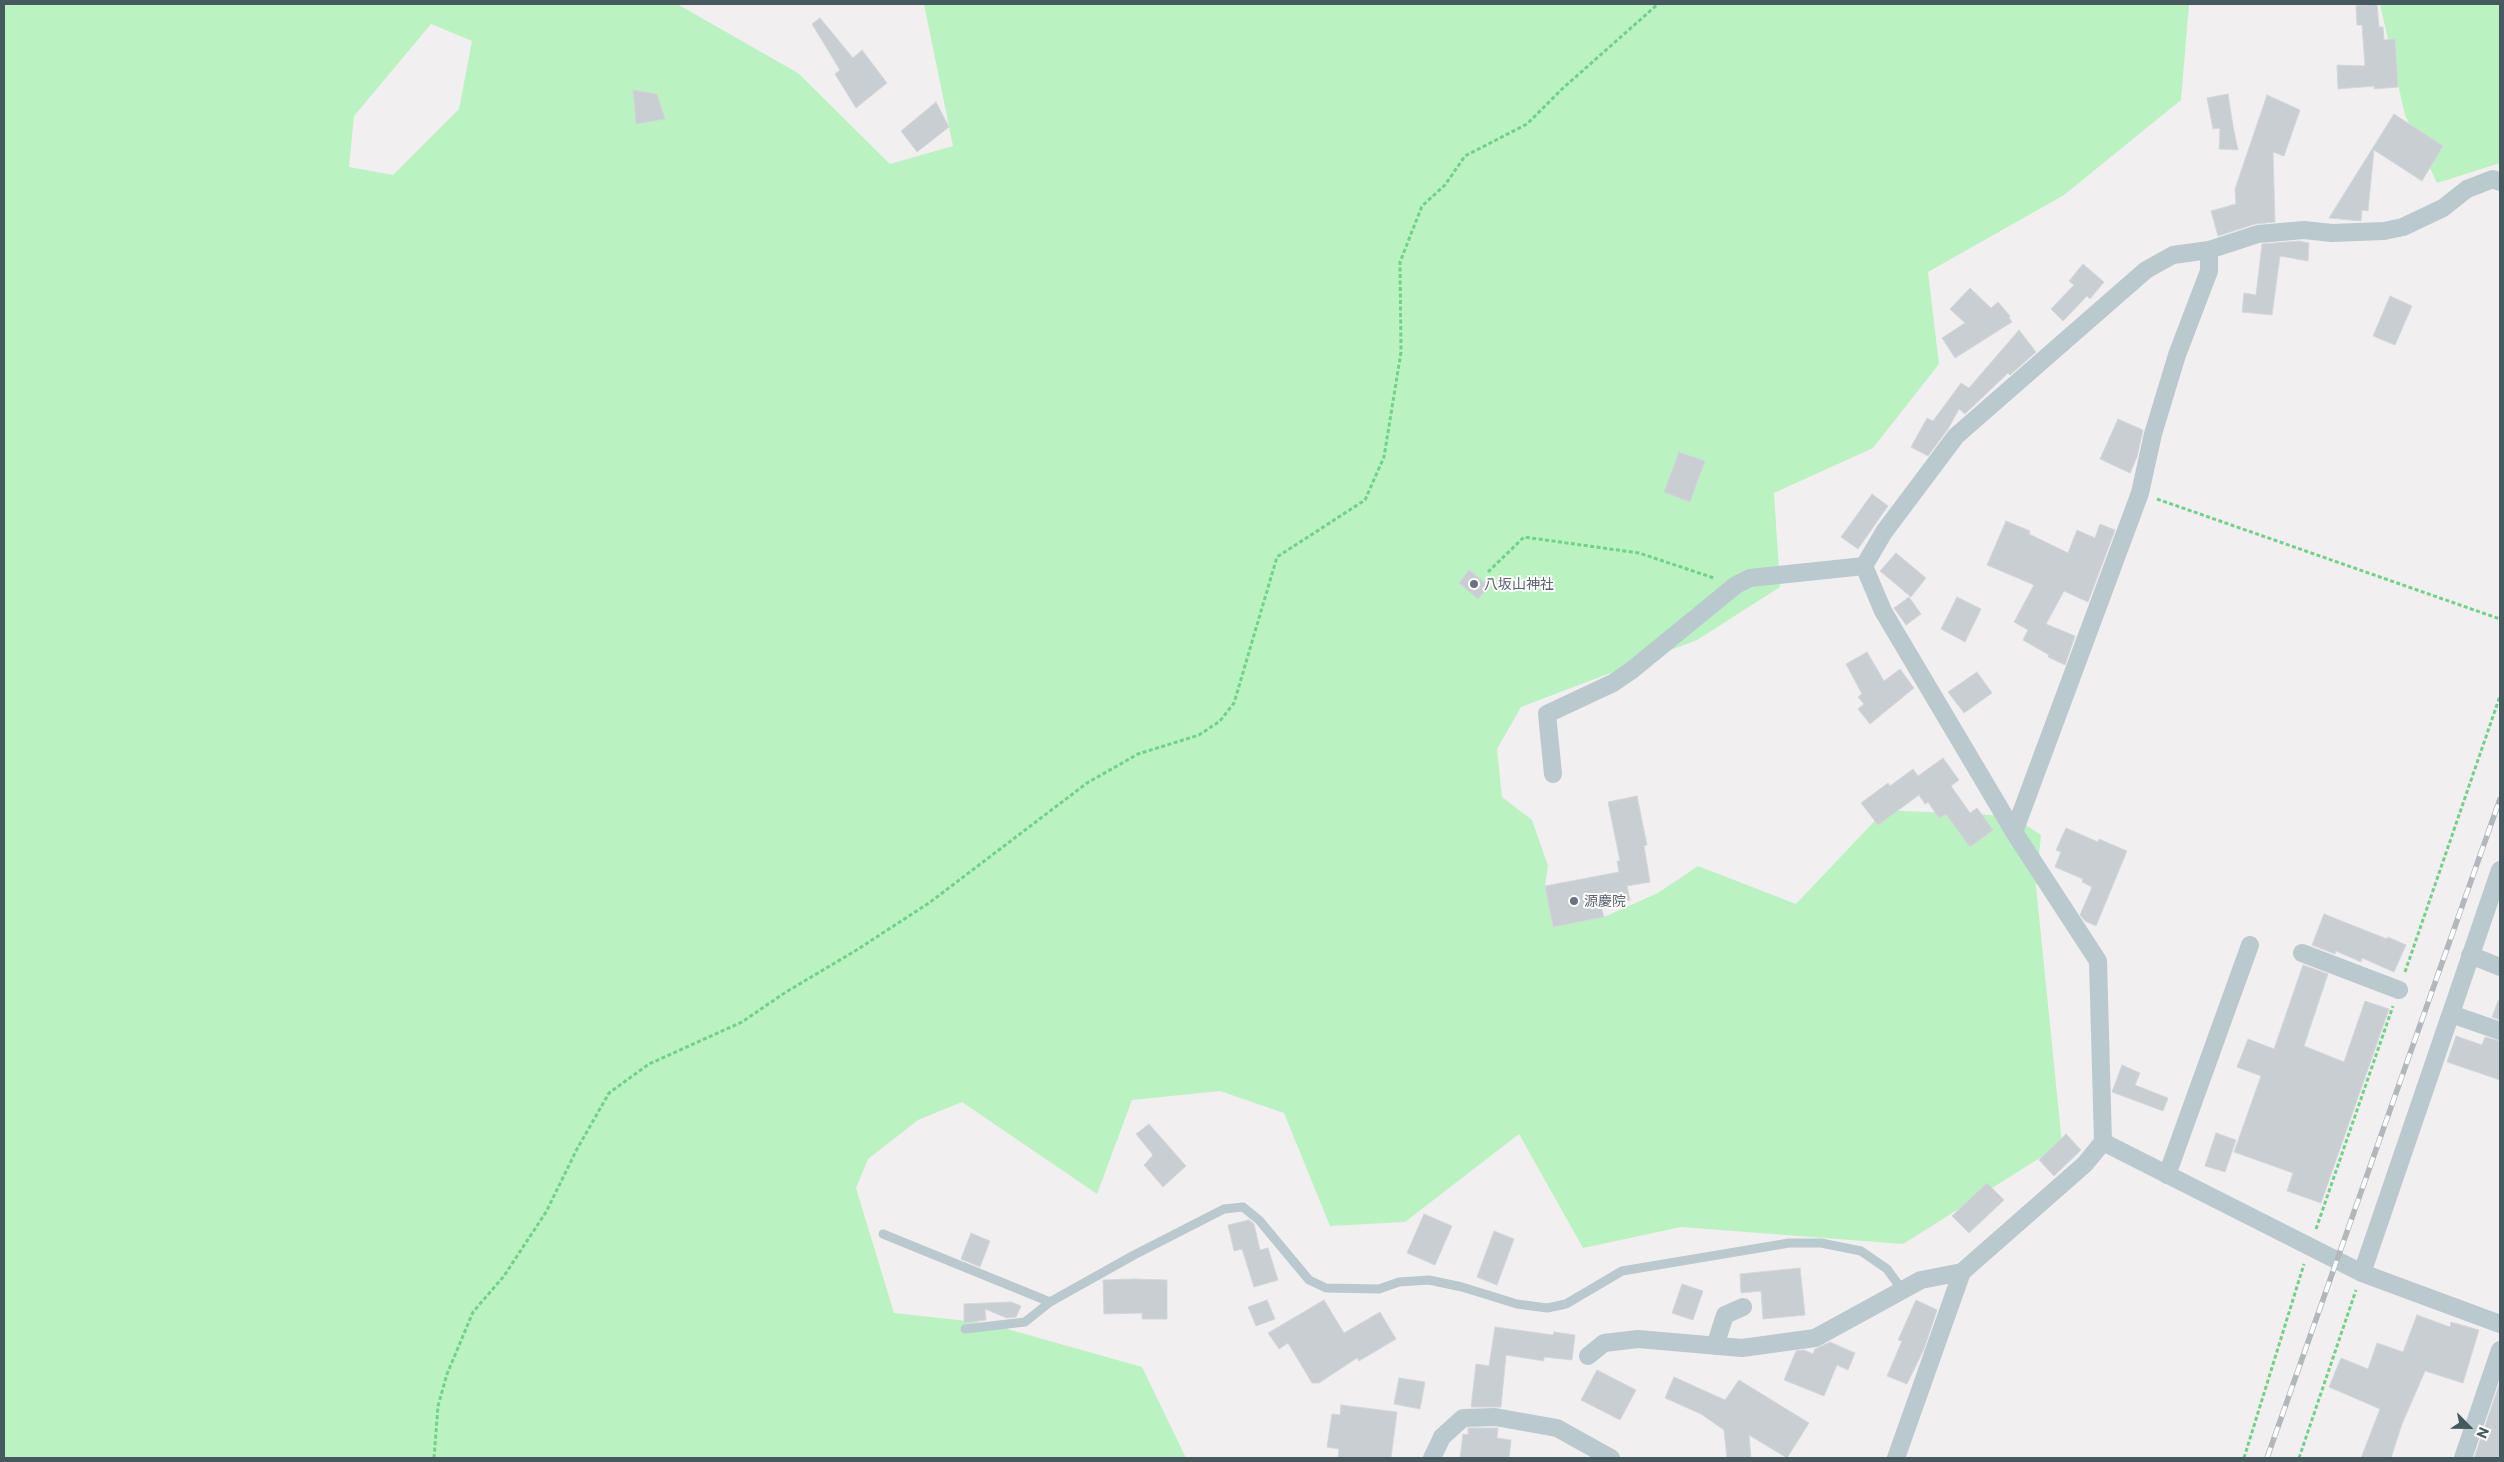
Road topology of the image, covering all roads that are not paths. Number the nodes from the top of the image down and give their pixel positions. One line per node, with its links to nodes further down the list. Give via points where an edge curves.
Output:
1 (2500, 182): 2 (street, via 2493,179 2467,189 2443,208 2403,227 2384,231 2332,233 2304,230 2258,234)
2 (2209, 250): 3 (street, via 2172,255 2146,270 1956,436 1884,532); 5 (street, via 2209,271 2172,372 2153,434 2140,494)
3 (1864, 566): 4 (street, via 1750,578 1736,585 1614,683 1547,714); 5 (street, via 1883,611)
4 (1553, 774)
5 (2014, 832): 15 (street, via 2098,960)
6 (2500, 870): 7 (street)
7 (2494, 908): 10 (street)
8 (2250, 945): 16 (street)
9 (2302, 953): 12 (street)
10 (2470, 956): 11 (street); 13 (street)
11 (2500, 967)
12 (2399, 990)
13 (2451, 1014): 14 (street); 19 (street)
14 (2500, 1031)
15 (2103, 1142): 16 (street); 18 (street, via 2085,1164)
16 (2167, 1175): 19 (street)
17 (883, 1234): 21 (lane)
18 (1962, 1272): 20 (street, via 1921,1280); 30 (street)
19 (2362, 1273): 23 (street)
20 (1903, 1291): 21 (lane, via 1887,1269 1861,1252 1821,1243 1789,1243 1622,1271 1566,1304 1547,1308 1518,1304 1429,1280 1400,1282 1378,1289 1326,1288 1309,1280 1259,1220 1243,1207 1224,1210); 25 (street, via 1815,1338 1742,1348)
21 (1050, 1302): 24 (lane, via 1025,1322)
22 (1743, 1307): 25 (street, via 1725,1315)
23 (2500, 1324)
24 (965, 1329)
25 (1715, 1346): 27 (street, via 1638,1339 1604,1343)
26 (2500, 1350): 31 (street)
27 (1588, 1356)
28 (1432, 1458): 29 (street, via 1442,1437 1463,1418 1495,1417 1557,1428)
29 (1611, 1458)
30 (1896, 1458)
31 (2463, 1458)

